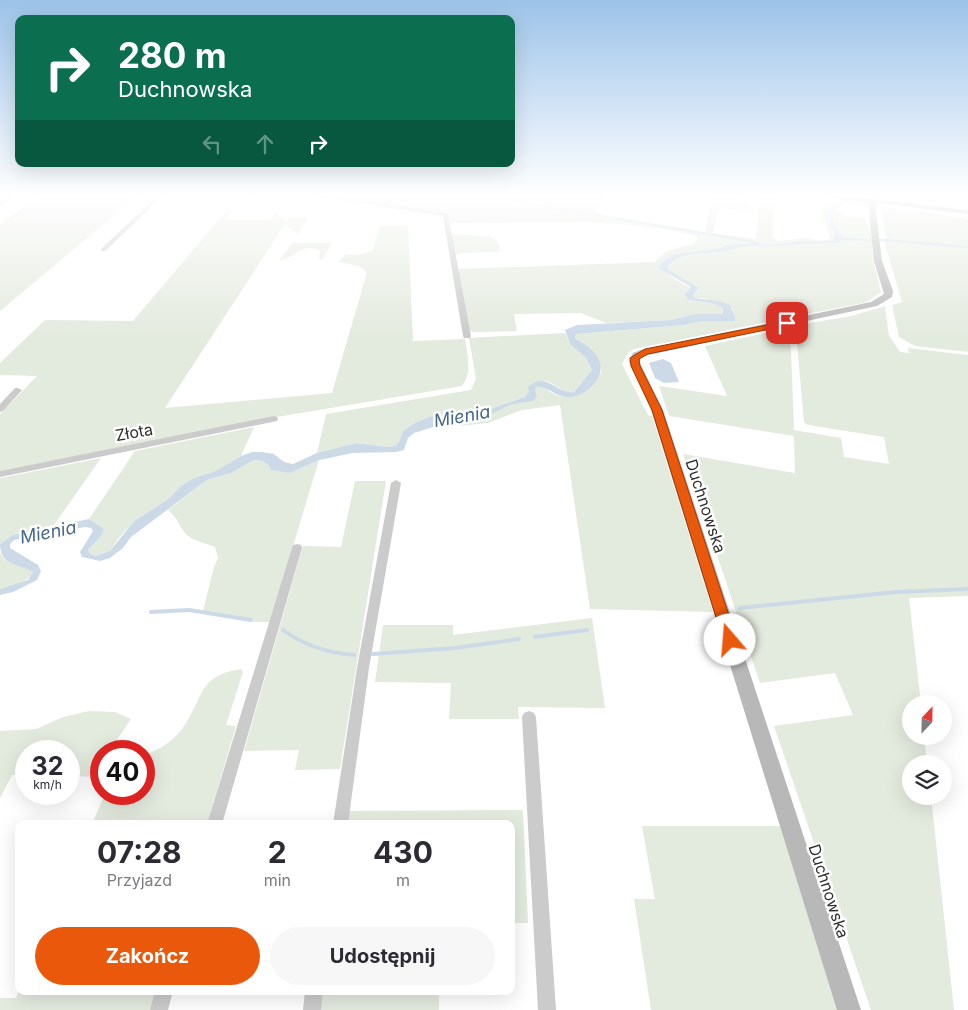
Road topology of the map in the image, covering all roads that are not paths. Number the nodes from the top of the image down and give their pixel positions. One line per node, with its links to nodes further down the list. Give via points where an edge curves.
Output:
1 (110, 243): 4 (street)
2 (451, 243): 5 (street)
3 (875, 243): 20 (street, Duchnowska, via 878,263 889,295 884,300 645,352 637,355 634,361 657,410)
4 (103, 250)
5 (467, 336)
6 (18, 390): 7 (street)
7 (0, 409)
8 (274, 420): 9 (street, Złota)
9 (0, 474)
10 (396, 483): 14 (street, via 363,668)
11 (297, 548): 13 (street)
12 (529, 717): 19 (street)
13 (215, 820)
14 (341, 820)
15 (163, 995): 17 (street)
16 (314, 995): 18 (street)
17 (159, 1010)
18 (312, 1010)
19 (547, 1010)
20 (849, 1010)

